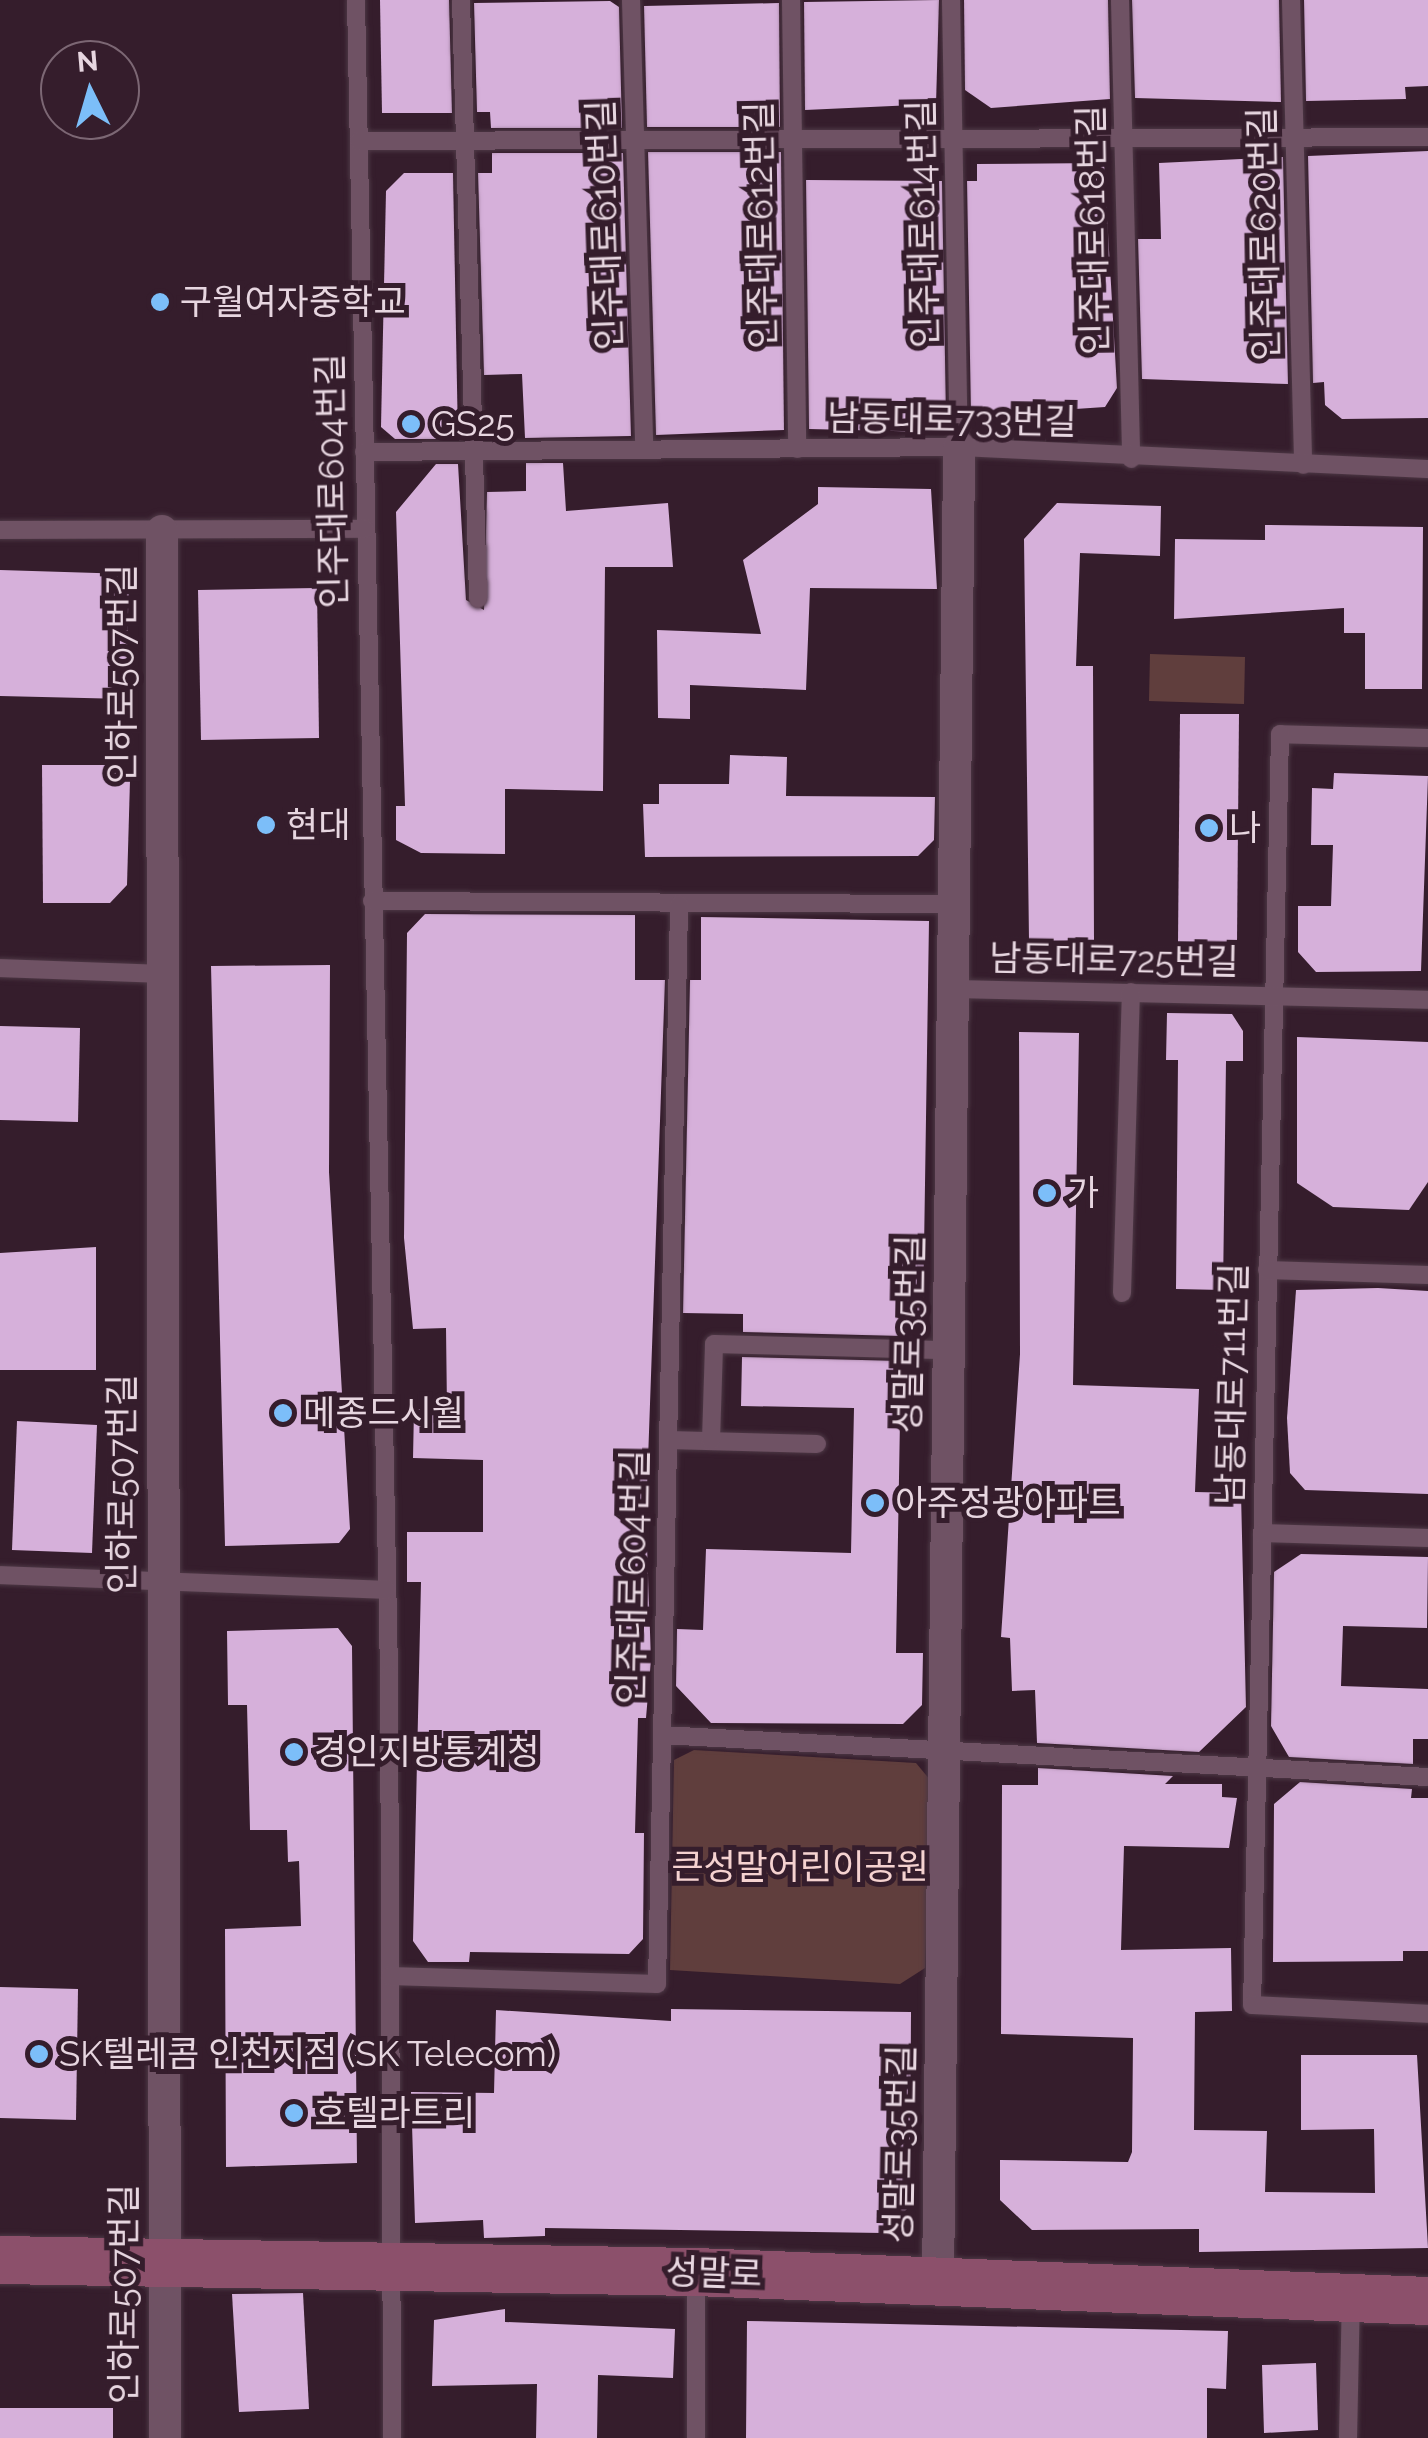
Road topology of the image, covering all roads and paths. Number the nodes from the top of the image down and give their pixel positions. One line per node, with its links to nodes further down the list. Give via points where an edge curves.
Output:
1 (356, 0): 10 (lane, 인주대로604번길)
2 (461, 0): 9 (lane)
3 (630, 0): 11 (lane, 인주대로610번길)
4 (791, 0): 12 (lane, 인주대로612번길)
5 (951, 0): 13 (lane, 인주대로614번길)
6 (1120, 0): 15 (lane, 인주대로618번길)
7 (1291, 0): 14 (lane, 인주대로620번길)
8 (1428, 137): 14 (lane)
9 (465, 139): 10 (lane); 11 (lane); 20 (lane)
10 (359, 140): 19 (lane, 인주대로604번길)
11 (634, 140): 12 (lane); 17 (lane, 인주대로610번길)
12 (793, 142): 13 (lane); 18 (lane, 인주대로612번길)
13 (954, 143): 15 (lane); 16 (lane, 인주대로614번길)
14 (1294, 143): 15 (lane); 22 (lane, 인주대로620번길)
15 (1122, 144): 21 (lane, 인주대로618번길)
16 (960, 447): 18 (lane, 남동대로733번길); 21 (lane, 남동대로733번길); 31 (street, 성말로35번길)
17 (644, 448): 18 (lane, 남동대로733번길); 20 (lane, 남동대로733번길)
18 (797, 449)
19 (364, 452): 20 (lane, 남동대로733번길); 24 (lane, 인주대로604번길)
20 (474, 452): 27 (lane)
21 (1131, 459): 22 (lane, 남동대로733번길)
22 (1302, 466): 23 (lane, 남동대로733번길)
23 (1428, 469)
24 (365, 529): 26 (lane); 29 (lane, 인주대로604번길)
25 (0, 530): 26 (lane)
26 (162, 530): 33 (street, 인하로507번길)
27 (478, 599)
28 (1428, 738): 36 (lane, 남동대로725번길, via 1280,734)
29 (372, 901): 30 (lane); 49 (lane, 인주대로604번길)
30 (680, 904): 31 (lane); 42 (lane, 인주대로604번길)
31 (954, 904): 34 (street, 성말로35번길)
32 (0, 968): 33 (lane)
33 (162, 974): 48 (street, 인하로507번길)
34 (953, 989): 35 (lane, 남동대로725번길); 41 (street, 성말로35번길)
35 (1131, 992): 36 (lane, 남동대로725번길); 40 (lane)
36 (1272, 996): 37 (lane, 남동대로725번길); 38 (lane, 남동대로711번길)
37 (1428, 1000)
38 (1267, 1270): 39 (lane); 45 (lane, 남동대로711번길)
39 (1428, 1275)
40 (1122, 1294)
41 (949, 1350): 43 (lane, via 714,1344); 51 (street, 성말로35번길)
42 (668, 1440): 43 (lane); 50 (lane, 인주대로604번길)
43 (711, 1441): 44 (lane)
44 (817, 1444)
45 (1262, 1534): 46 (lane); 52 (lane, 남동대로711번길)
46 (1428, 1538)
47 (0, 1575): 48 (lane)
48 (162, 1583): 49 (lane); 57 (street, 인하로507번길)
49 (386, 1590): 54 (lane, 인주대로604번길)
50 (662, 1735): 51 (lane); 54 (lane, 인주대로604번길, via 657,1984)
51 (944, 1754): 52 (lane); 60 (street, 성말로35번길)
52 (1257, 1773): 53 (lane); 55 (lane, 남동대로711번길, via 1252,2005)
53 (1428, 1777)
54 (390, 1976): 58 (lane, 인주대로604번길)
55 (1428, 2014)
56 (0, 2260): 57 (street, 성말로)
57 (164, 2265): 58 (street, 성말로); 63 (street, 인하로507번길)
58 (391, 2266): 59 (street, 성말로); 64 (lane, 인주대로604번길)
59 (696, 2272): 60 (street, 성말로); 65 (lane)
60 (938, 2282): 61 (street, 성말로)
61 (1352, 2298): 62 (street, 성말로); 66 (lane)
62 (1428, 2301)
63 (165, 2438)
64 (392, 2438)
65 (696, 2438)
66 (1348, 2438)

